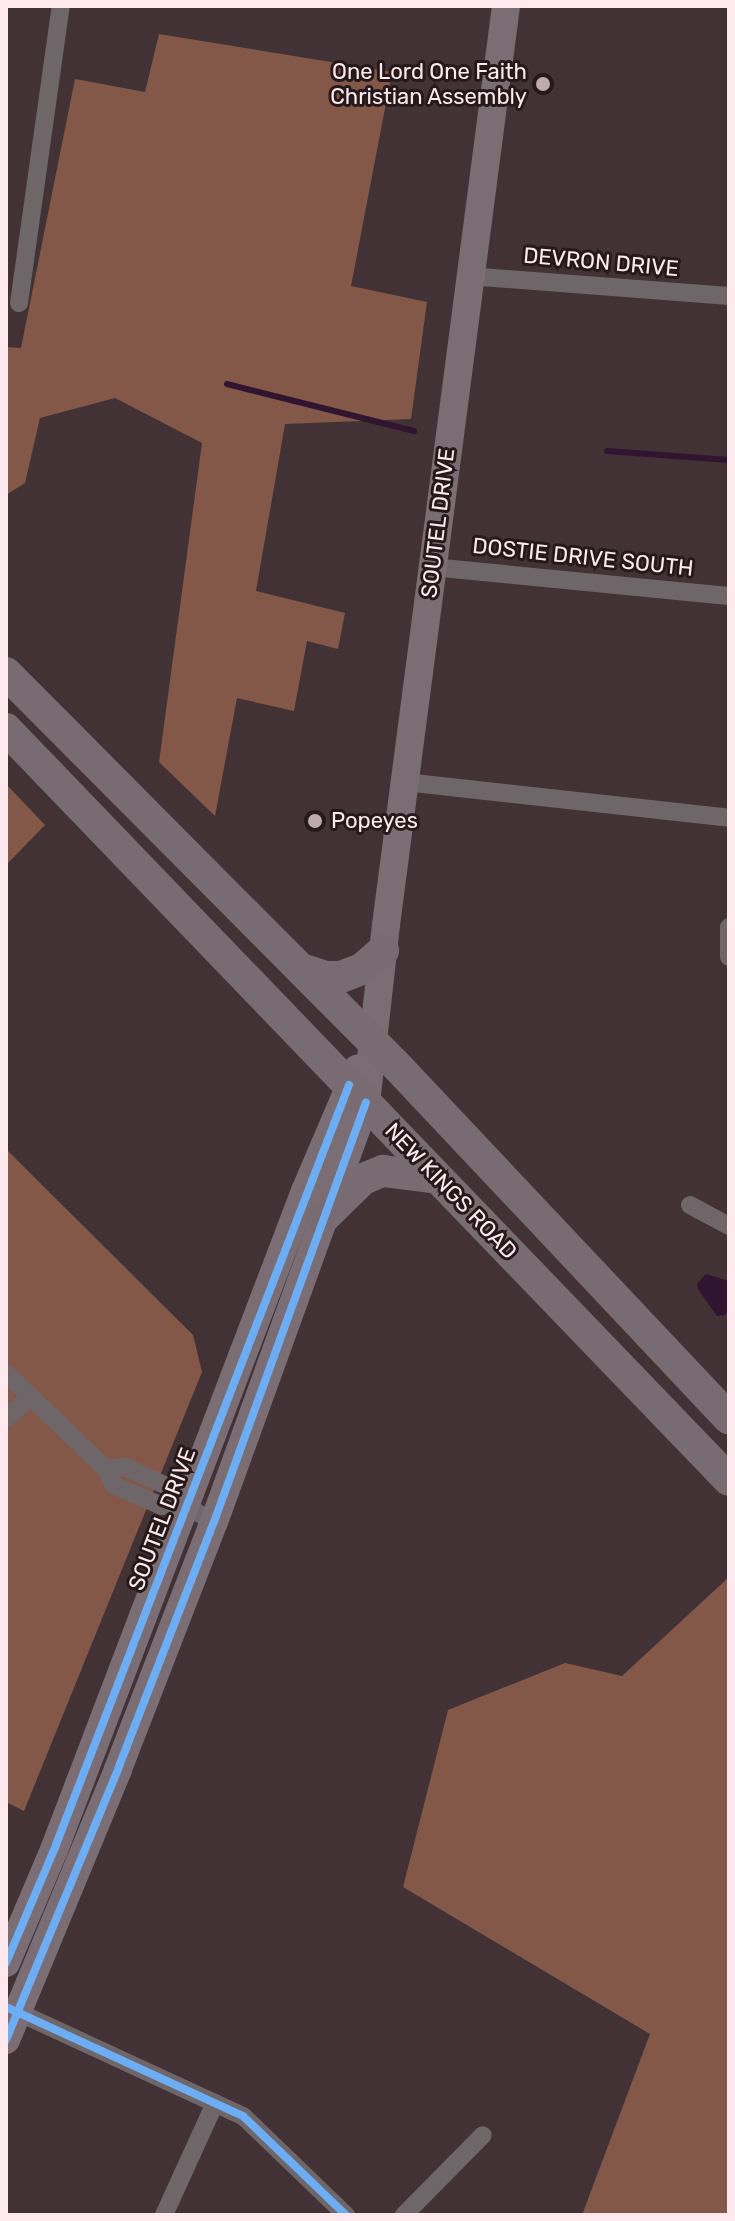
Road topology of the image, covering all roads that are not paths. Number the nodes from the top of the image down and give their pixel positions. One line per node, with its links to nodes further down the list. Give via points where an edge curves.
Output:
1 (61, 6): 5 (street)
2 (506, 6): 3 (main road, SOUTEL DRIVE)
3 (469, 276): 4 (street, DEVRON DRIVE); 6 (main road, SOUTEL DRIVE)
4 (729, 296)
5 (19, 303)
6 (432, 567): 7 (street, DOSTIE DRIVE SOUTH); 10 (main road, SOUTEL DRIVE)
7 (729, 596)
8 (6, 673): 15 (highway)
9 (6, 729): 17 (highway, NEW KINGS ROAD)
10 (405, 782): 11 (street); 13 (main road, SOUTEL DRIVE)
11 (729, 818)
12 (729, 927): 14 (street)
13 (383, 951): 15 (highway, via 362,969 341,977); 16 (main road, SOUTEL DRIVE)
14 (729, 957)
15 (304, 970): 16 (highway)
16 (372, 1040): 17 (main road, SOUTEL DRIVE); 24 (highway)
17 (358, 1094): 18 (highway, NEW KINGS ROAD); 20 (main road, SOUTEL DRIVE); 27 (main road, SOUTEL DRIVE)
18 (438, 1178): 20 (highway, via 383,1171 363,1179); 26 (highway, NEW KINGS ROAD)
19 (690, 1205): 21 (street)
20 (323, 1218): 28 (main road, SOUTEL DRIVE)
21 (729, 1226)
22 (6, 1373): 23 (street)
23 (30, 1397): 25 (street); 27 (street, via 106,1469 113,1485 162,1506)
24 (729, 1418)
25 (6, 1419)
26 (729, 1480)
27 (181, 1503): 28 (street); 29 (main road, SOUTEL DRIVE, via 54,1850)
28 (214, 1522): 30 (main road, SOUTEL DRIVE, via 118,1769)
29 (6, 1963)
30 (12, 2010): 31 (main road, SOUTEL DRIVE); 32 (street)
31 (6, 2040)
32 (215, 2103): 34 (street); 35 (street, via 254,2124)
33 (483, 2135): 36 (street)
34 (164, 2215)
35 (346, 2215)
36 (404, 2215)

